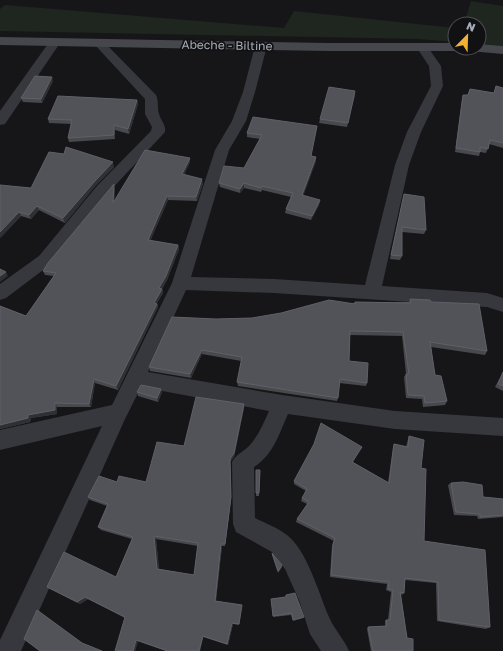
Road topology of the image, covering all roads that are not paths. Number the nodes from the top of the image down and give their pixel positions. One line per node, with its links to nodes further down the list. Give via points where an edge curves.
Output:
1 (0, 41): 2 (main road, Abeche - Biltine)
2 (54, 43): 3 (main road, Abeche - Biltine); 9 (street)
3 (99, 43): 4 (main road, Abeche - Biltine); 12 (street, via 151,98 152,114 159,128 158,132 82,212 45,260)
4 (261, 46): 6 (main road, Abeche - Biltine); 10 (street, via 239,121 222,150)
5 (447, 47): 6 (main road, Abeche - Biltine)
6 (423, 48): 13 (street, via 435,66 437,86 414,132 402,165)
7 (487, 49): 8 (main road)
8 (503, 50)
9 (0, 121)
10 (182, 283): 13 (street); 15 (street)
11 (503, 291): 14 (street)
12 (0, 293)
13 (372, 293): 14 (street)
14 (495, 302)
15 (136, 378): 16 (street); 17 (street)
16 (282, 404): 18 (street, via 395,420); 21 (street, via 264,444 256,454 243,462 244,524 280,544 293,561 319,625)
17 (118, 413): 19 (street); 20 (street)
18 (503, 427)
19 (0, 440)
20 (8, 651)
21 (336, 651)

